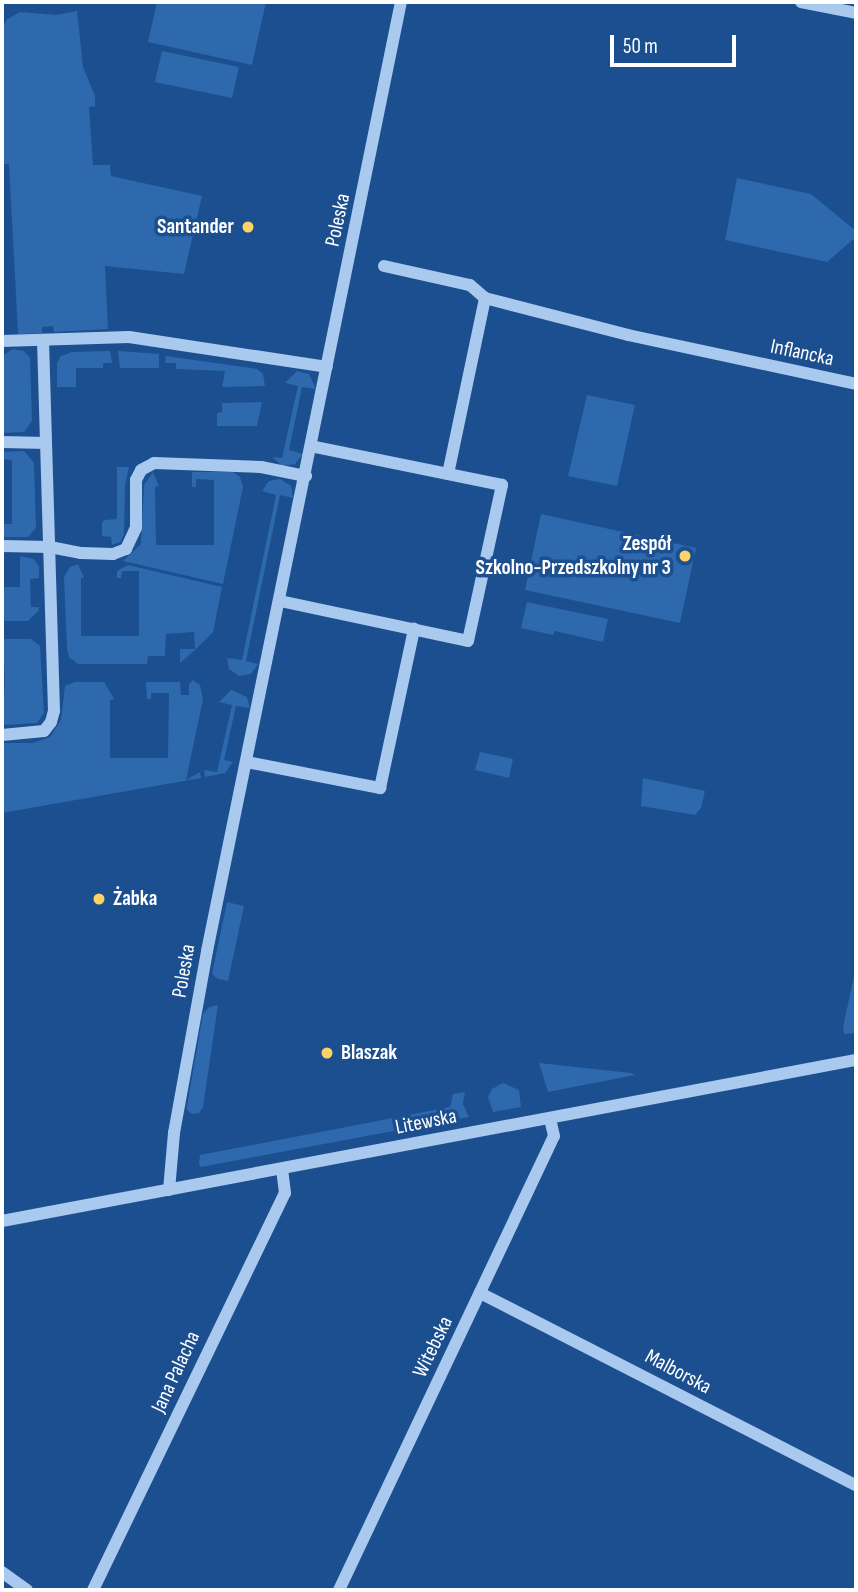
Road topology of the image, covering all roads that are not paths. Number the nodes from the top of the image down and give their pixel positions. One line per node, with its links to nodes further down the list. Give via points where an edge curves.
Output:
1 (401, 2): 8 (street, Poleska)
2 (801, 2): 3 (street)
3 (856, 13)
4 (384, 266): 5 (street, via 470,285)
5 (485, 298): 9 (street, Inflancka); 13 (street)
6 (43, 340): 7 (street); 8 (street, via 129,337); 11 (street)
7 (2, 341)
8 (327, 367): 12 (street, Poleska)
9 (856, 384)
10 (2, 442): 11 (street)
11 (46, 443): 16 (street)
12 (311, 446): 13 (street); 14 (street, Poleska)
13 (448, 474): 18 (street, via 502,485 468,641)
14 (306, 476): 16 (street, via 261,467 154,463 135,480 136,528 126,549 113,554); 17 (street, Poleska)
15 (2, 546): 16 (street)
16 (50, 547): 19 (street, via 54,711 44,731)
17 (280, 601): 18 (street); 20 (street, Poleska)
18 (414, 629): 20 (street, via 380,788)
19 (2, 734)
20 (247, 762): 24 (street, Poleska, via 207,951 174,1133)
21 (856, 1060): 22 (street, Litewska)
22 (550, 1119): 23 (street, Litewska); 26 (street, Witebska, via 554,1136)
23 (282, 1169): 24 (street, Litewska); 30 (street, Jana Palacha, via 285,1193)
24 (169, 1189): 25 (street, Litewska)
25 (2, 1221)
26 (481, 1293): 27 (street, Malborska); 31 (street, Witebska)
27 (856, 1485)
28 (2, 1572): 29 (street)
29 (27, 1590)
30 (93, 1590)
31 (339, 1590)

